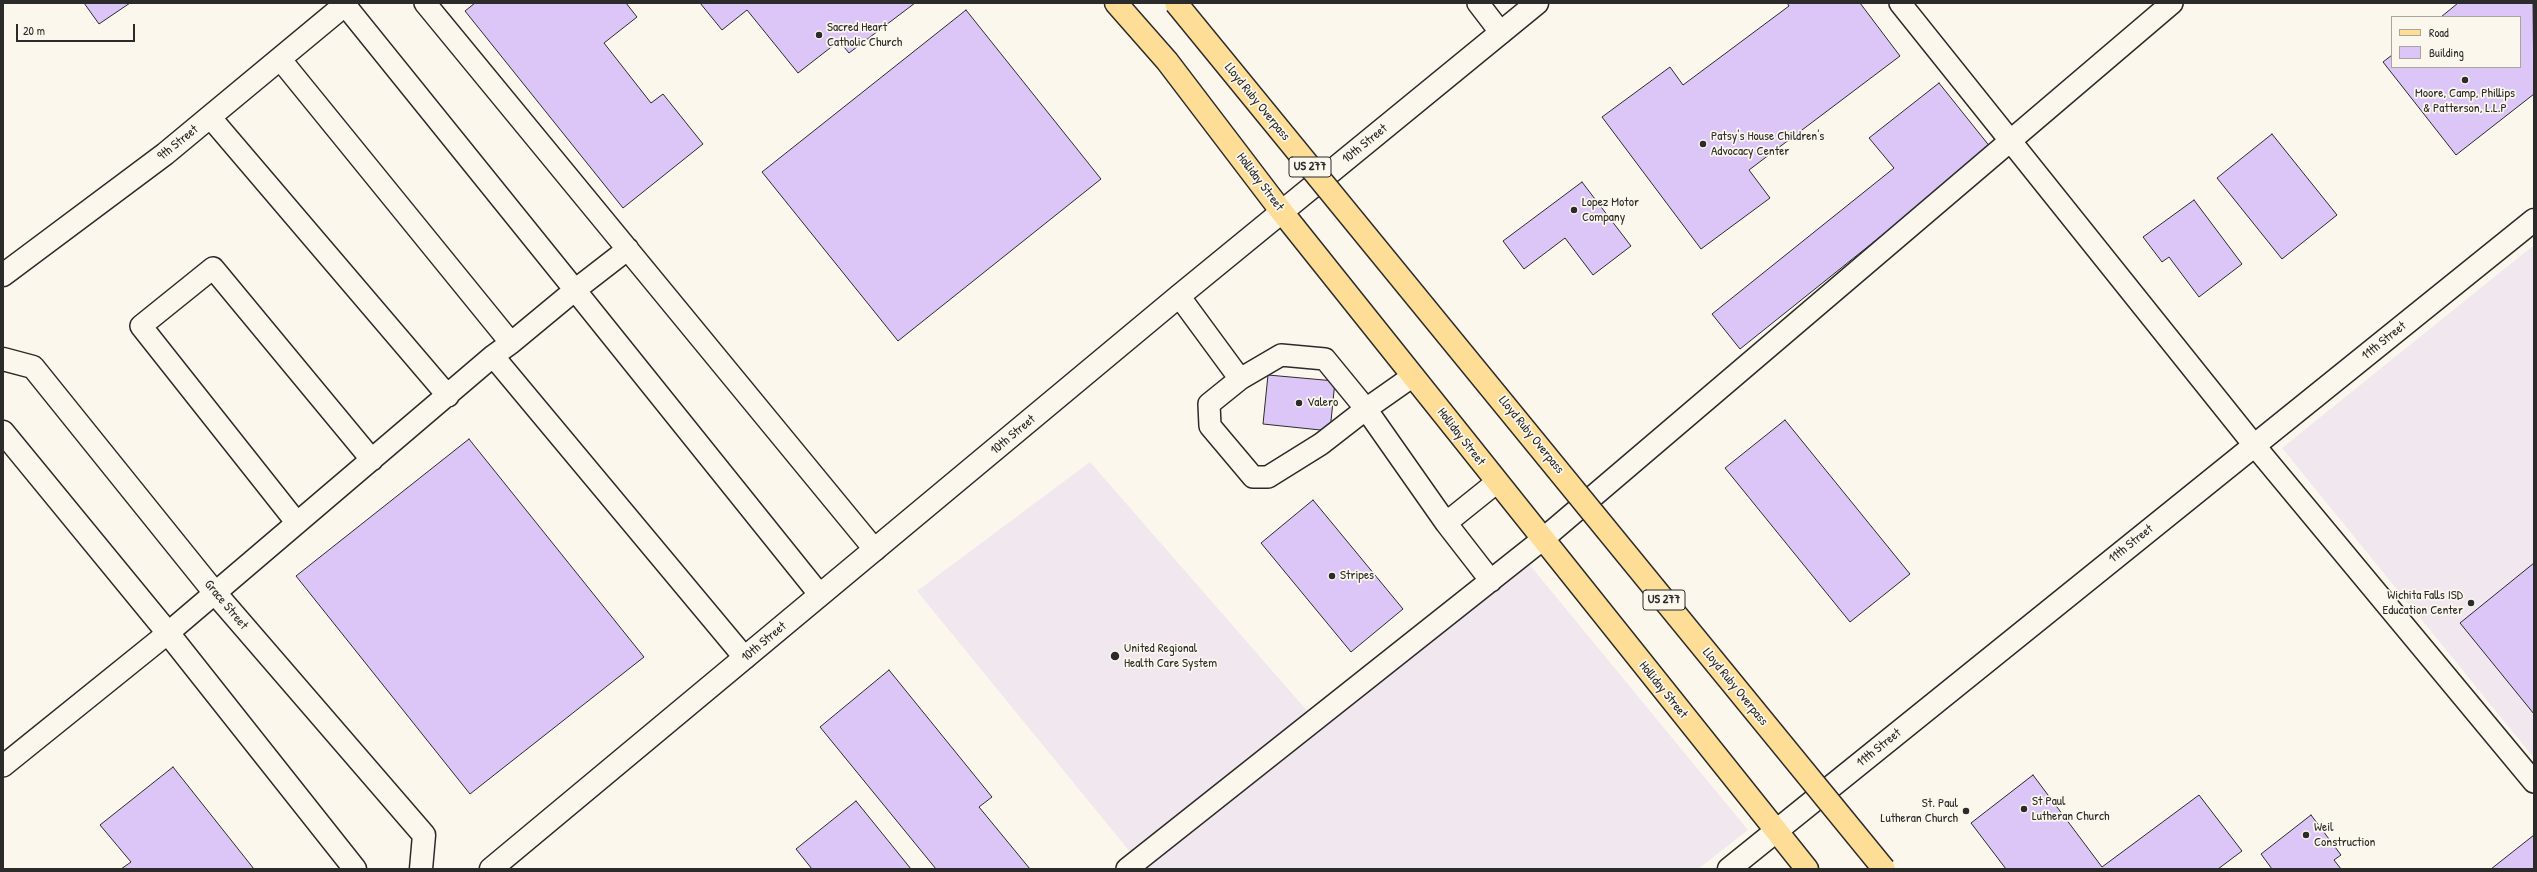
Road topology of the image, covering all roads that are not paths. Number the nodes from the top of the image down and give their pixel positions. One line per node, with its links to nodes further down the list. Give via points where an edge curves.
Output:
1 (425, 3): 15 (lane)
2 (1116, 3): 13 (main road, Holliday Street, via 1167,61)
3 (1176, 3): 48 (main road, Lloyd Ruby Overpass / US 277, bridge)
4 (1478, 3): 9 (lane)
5 (1537, 3): 9 (street, 10th Street)
6 (1900, 3): 12 (lane)
7 (2172, 3): 12 (lane)
8 (346, 4): 10 (street, 9th Street); 17 (lane)
9 (1500, 33): 13 (street, 10th Street)
10 (280, 59): 11 (street, 9th Street); 19 (lane)
11 (210, 117): 16 (street, 9th Street, via 165,154); 24 (lane)
12 (2010, 141): 27 (lane); 32 (lane)
13 (1282, 212): 18 (street, 10th Street); 22 (main road, Holliday Street)
14 (2534, 220): 27 (street, 11th Street)
15 (628, 249): 17 (lane); 33 (lane)
16 (3, 274)
17 (575, 290): 19 (lane); 36 (lane)
18 (1179, 296): 23 (lane); 33 (street, 10th Street)
19 (511, 344): 20 (lane)
20 (493, 356): 24 (lane); 38 (lane)
21 (3, 359): 35 (street, Grace Street, via 33,367)
22 (1413, 376): 25 (lane); 29 (main road, Holliday Street)
23 (1240, 379): 25 (lane, via 1281,355 1325,359); 25 (lane, via 1209,404 1210,426 1253,477 1268,477 1320,444)
24 (448, 396): 28 (lane)
25 (1366, 409): 31 (lane)
26 (3, 432): 37 (street)
27 (2254, 445): 40 (lane); 41 (street, 11th Street)
28 (372, 460): 30 (lane); 30 (lane, via 213,268 141,326)
29 (1497, 482): 31 (lane); 32 (main road, Holliday Street)
30 (296, 523): 35 (lane)
31 (1446, 523): 34 (lane)
32 (1543, 539): 34 (lane); 41 (main road, Holliday Street)
33 (875, 550): 36 (street, 10th Street)
34 (1491, 581): 45 (lane)
35 (215, 593): 37 (lane); 43 (street, Grace Street, via 424,836)
36 (820, 595): 38 (street, 10th Street)
37 (168, 633): 39 (lane); 42 (street)
38 (745, 658): 44 (street, 10th Street)
39 (3, 766)
40 (2534, 782)
41 (1775, 831): 46 (street, 11th Street); 47 (main road, Holliday Street)
42 (355, 869)
43 (421, 869)
44 (491, 869)
45 (1127, 869)
46 (1729, 869)
47 (1807, 869)
48 (1884, 869)

